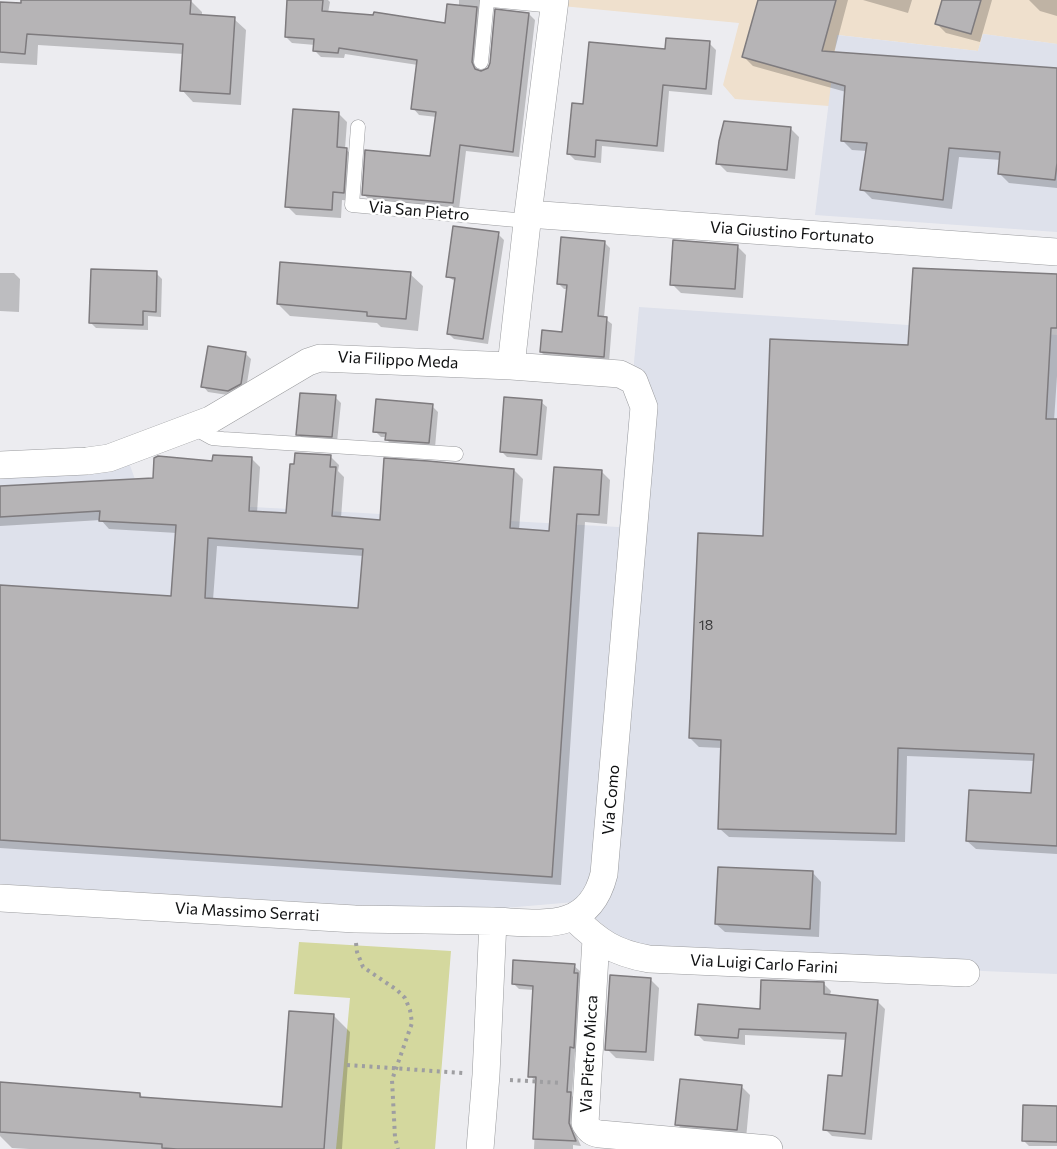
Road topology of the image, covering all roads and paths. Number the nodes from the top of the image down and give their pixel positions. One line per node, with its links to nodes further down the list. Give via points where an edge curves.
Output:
1 (489, 0): 2 (lane); 3 (lane)
2 (555, 3): 5 (street)
3 (481, 62)
4 (358, 127): 5 (lane, Via San Pietro, via 352,205)
5 (527, 218): 6 (street, Via Giustino Fortunato); 7 (street)
6 (1057, 252)
7 (512, 366): 8 (street, Via Filippo Meda); 9 (street, Via Filippo Meda, via 320,358)
8 (620, 374): 13 (street, Via Como, via 634,381 644,407 606,863 596,895)
9 (193, 427): 10 (lane, via 212,438); 11 (street, Via Filippo Meda, via 109,458)
10 (456, 454)
11 (0, 465)
12 (0, 898): 14 (street, Via Massimo Serrati)
13 (574, 918): 15 (street, via 544,923); 16 (street, Via Luigi Carlo Farini)
14 (355, 919): 15 (street, Via Massimo Serrati); 19 (path, via 357,952 363,967 398,990 410,1010 412,1023)
15 (493, 921): 20 (street)
16 (596, 939): 17 (street, Via Luigi Carlo Farini, via 622,954 649,958); 21 (street, Via Pietro Micca)
17 (966, 973)
18 (347, 1065): 19 (path)
19 (396, 1070): 20 (path); 22 (path, via 392,1080)
20 (486, 1077): 21 (path); 23 (street)
21 (587, 1085): 24 (street, Via Pietro Micca, via 585,1123 593,1133)
22 (398, 1149)
23 (480, 1149)
24 (769, 1149)

